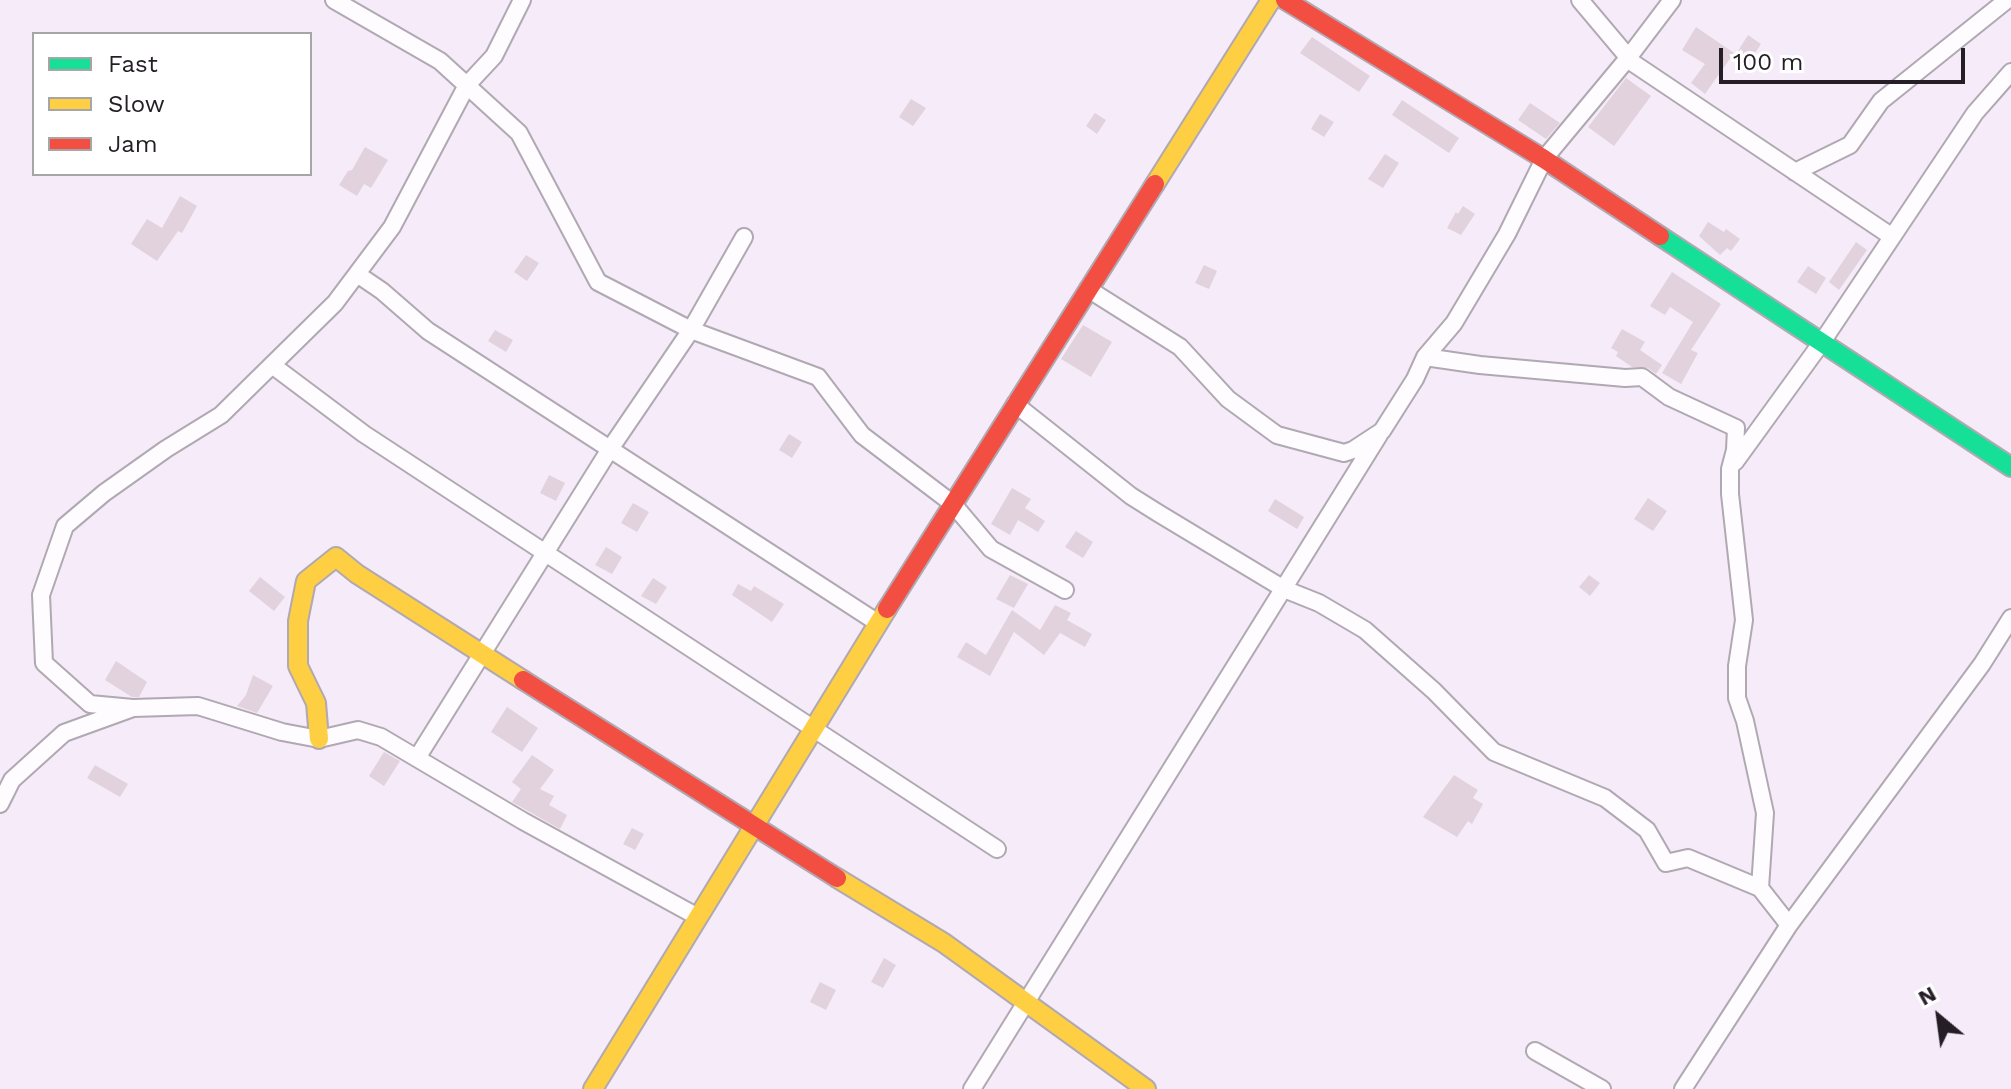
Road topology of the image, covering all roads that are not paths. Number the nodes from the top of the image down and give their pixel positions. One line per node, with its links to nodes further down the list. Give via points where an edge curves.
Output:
1 (334, 0): 10 (street, via 440,61)
2 (522, 0): 10 (street, via 494,56)
3 (1271, 0): 16 (street)
4 (1285, 0): 11 (street)
5 (1580, 0): 8 (street)
6 (1672, 0): 8 (street)
7 (2007, 0): 12 (street, via 1881,101 1850,145)
8 (1628, 58): 11 (street); 12 (street)
9 (2011, 72): 13 (street, via 1975,113)
10 (467, 85): 15 (street, via 392,227); 17 (street, via 519,133 598,282)
11 (1544, 159): 18 (street); 19 (street, via 1454,323)
12 (1795, 172): 13 (street)
13 (1891, 236): 18 (street)
14 (744, 237): 17 (street)
15 (357, 274): 20 (street); 23 (street, via 428,331)
16 (1088, 289): 21 (street); 22 (street, via 1180,347 1228,399 1277,435 1344,453)
17 (691, 330): 23 (street); 26 (street, via 818,377 862,435)
18 (1822, 342): 24 (street); 25 (street)
19 (1425, 357): 22 (street); 25 (street, via 1642,377 1669,397 1736,428)
20 (272, 365): 27 (street, via 364,434); 33 (street, via 221,415 116,484 65,526 41,595 44,663 90,704)
21 (1015, 404): 26 (street); 28 (street, via 1131,496)
22 (1382, 431): 28 (street)
23 (610, 449): 27 (street); 31 (street)
24 (2011, 467)
25 (1730, 469): 40 (street, via 1744,620 1737,698 1765,813)
26 (953, 504): 29 (street, via 991,549); 31 (street)
27 (544, 552): 32 (street); 34 (street)
28 (1284, 589): 40 (street, via 1365,630 1494,752 1605,798 1647,830 1666,863 1688,858); 43 (street)
29 (1065, 590)
30 (2011, 618): 42 (street)
31 (878, 623): 34 (street)
32 (481, 653): 35 (street, via 336,557 306,581 298,621 298,666 316,703); 36 (street); 38 (street)
33 (133, 708): 35 (street, via 198,706); 37 (street, via 64,733 12,780)
34 (813, 729): 38 (street); 39 (street)
35 (319, 739): 36 (street, via 358,730)
36 (417, 758): 41 (street)
37 (0, 804)
38 (753, 827): 41 (street); 43 (street, via 944,943)
39 (997, 849)
40 (1760, 888): 42 (street)
41 (698, 917): 45 (street)
42 (1789, 925): 49 (street)
43 (1025, 1004): 46 (street); 47 (street)
44 (1535, 1051): 48 (street)
45 (593, 1089)
46 (972, 1089)
47 (1146, 1089)
48 (1602, 1089)
49 (1683, 1089)

